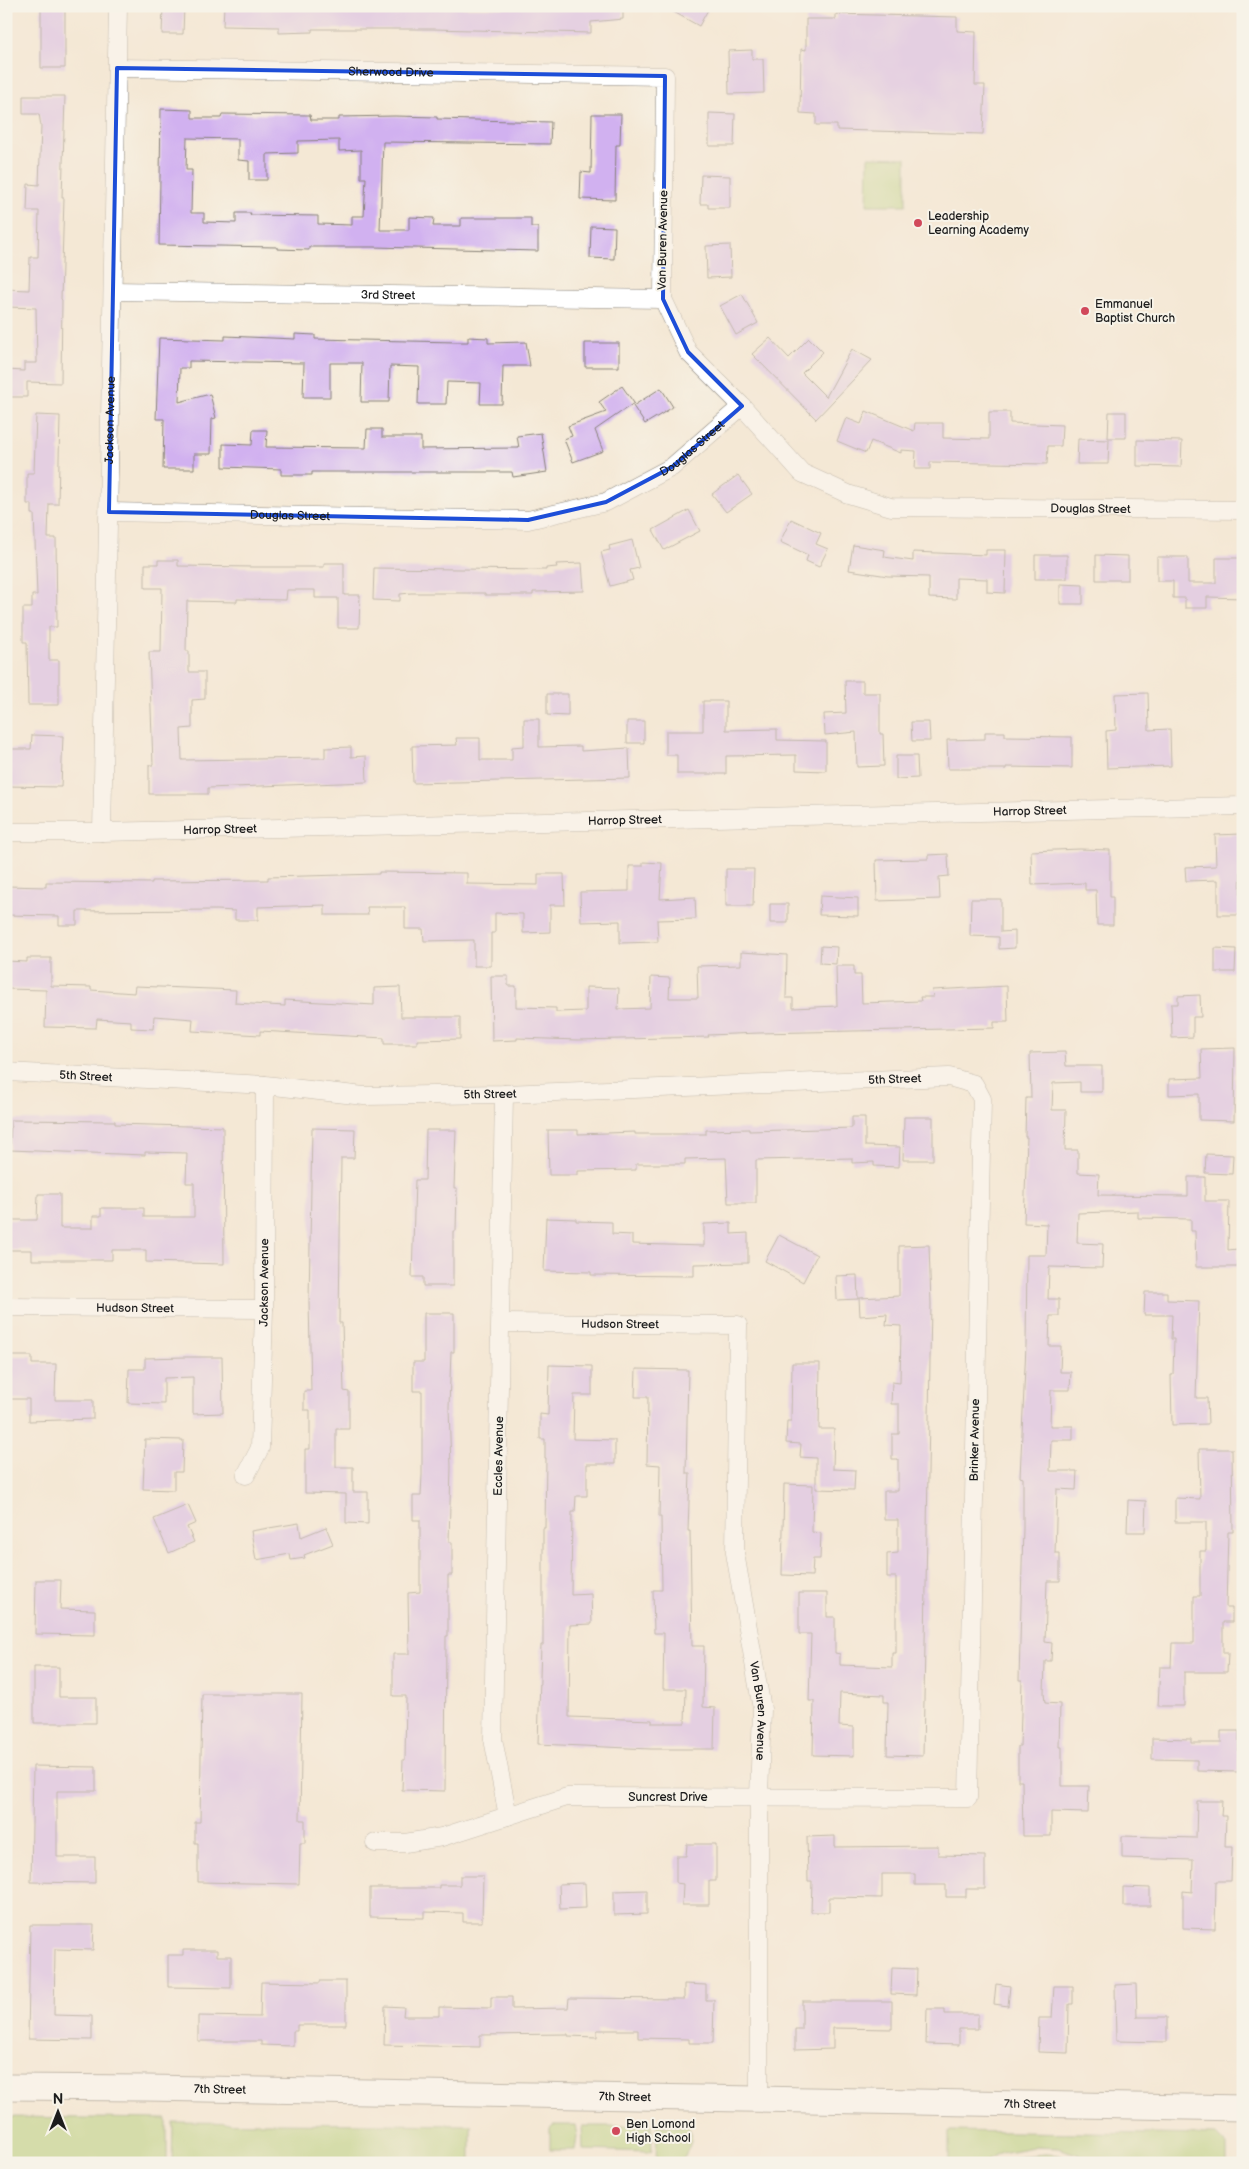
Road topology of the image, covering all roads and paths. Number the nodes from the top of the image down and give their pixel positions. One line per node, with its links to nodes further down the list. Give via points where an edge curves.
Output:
1 (118, 6): 2 (street, Jackson Avenue)
2 (117, 68): 3 (street, Sherwood Drive); 4 (street, Jackson Avenue)
3 (665, 76): 5 (street, Van Buren Avenue)
4 (113, 291): 5 (street, 3rd Street); 8 (street, Jackson Avenue)
5 (663, 299): 6 (street, Van Buren Avenue, via 688,352)
6 (742, 406): 7 (street, Douglas Street, via 802,473 848,494 891,507); 8 (street, Douglas Street, via 672,468 606,502 528,520)
7 (1243, 510)
8 (109, 512): 11 (street, Jackson Avenue)
9 (1243, 806): 11 (street, Harrop Street)
10 (6, 832): 11 (street, Harrop Street)
11 (102, 832)
12 (6, 1072): 14 (street, 5th Street)
13 (974, 1084): 15 (street, 5th Street, via 949,1077); 22 (street, Brinker Avenue, via 982,1099)
14 (265, 1085): 15 (street, 5th Street, via 364,1096); 17 (street, Jackson Avenue)
15 (504, 1094): 18 (street, Eccles Avenue)
16 (6, 1307): 17 (street, Hudson Street)
17 (264, 1309): 20 (street, Jackson Avenue, via 260,1448)
18 (501, 1323): 19 (street, Hudson Street); 23 (street, Eccles Avenue, via 493,1739)
19 (738, 1326): 21 (street, Van Buren Avenue, via 735,1553 762,1709)
20 (246, 1475)
21 (759, 1797): 22 (street, Suncrest Drive); 23 (street, Suncrest Drive, via 567,1796); 26 (street, Van Buren Avenue)
22 (968, 1798)
23 (508, 1816): 24 (street, Suncrest Drive, via 442,1837 405,1843)
24 (375, 1843)
25 (6, 2088): 26 (street, 7th Street)
26 (759, 2099): 27 (street, 7th Street)
27 (1243, 2108)

